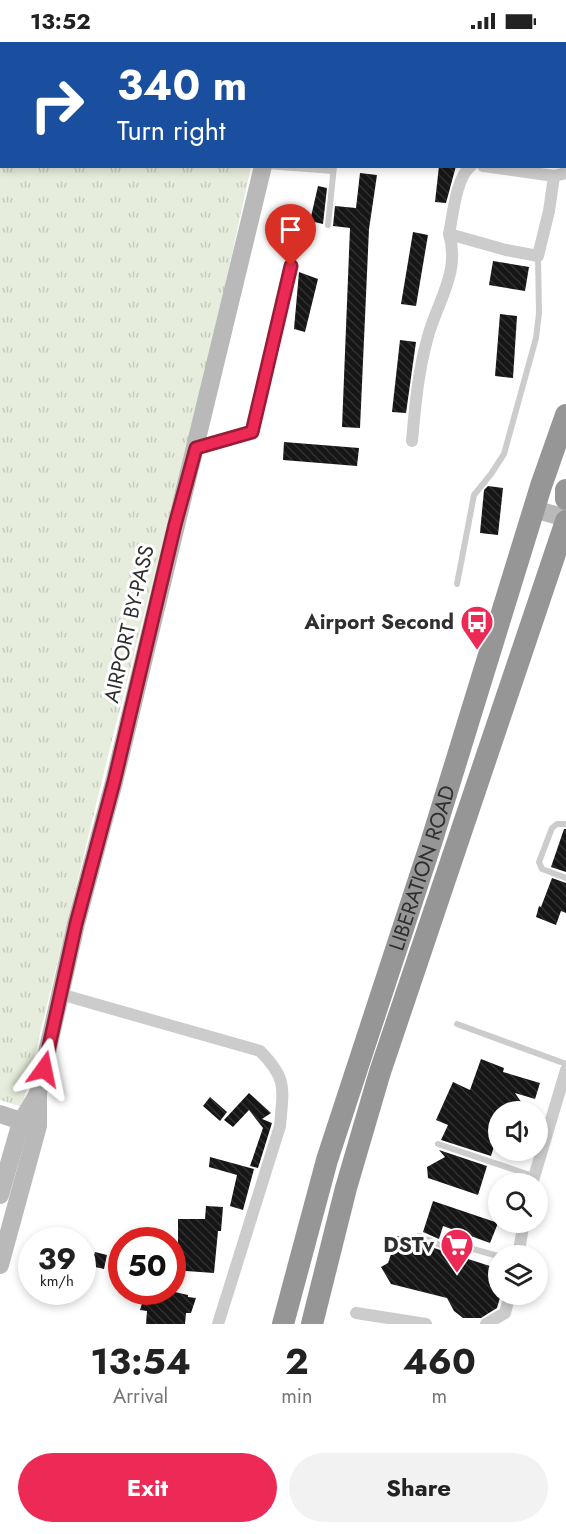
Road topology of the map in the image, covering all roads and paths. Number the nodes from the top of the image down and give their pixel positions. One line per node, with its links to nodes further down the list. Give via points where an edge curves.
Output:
1 (265, 168): 13 (main road, AIRPORT BY-PASS)
2 (310, 168): 5 (lane)
3 (468, 168): 8 (street, via 460,183)
4 (500, 168): 6 (street)
5 (333, 169): 7 (lane)
6 (560, 175): 9 (street)
7 (328, 225)
8 (449, 234): 9 (street); 12 (street, via 453,249 450,274 426,341)
9 (538, 256): 20 (lane, via 536,338 504,454 474,495)
10 (291, 266): 13 (lane, via 252,432)
11 (566, 415): 14 (highway, LIBERATION ROAD)
12 (412, 441)
13 (196, 448): 24 (main road, AIRPORT BY-PASS)
14 (541, 486): 15 (main road); 17 (highway, LIBERATION ROAD)
15 (566, 492): 16 (highway)
16 (566, 499)
17 (534, 509): 18 (main road); 41 (highway, LIBERATION ROAD, via 431,843 327,1160)
18 (566, 519): 21 (highway, LIBERATION ROAD)
19 (566, 566): 21 (highway, via 542,614)
20 (457, 584)
21 (531, 625): 42 (highway, LIBERATION ROAD, via 380,1072)
22 (566, 824): 23 (lane, via 552,828 539,862 542,869)
23 (566, 878)
24 (60, 994): 30 (main road, AIRPORT BY-PASS); 40 (street, via 260,1051 276,1067 283,1095 280,1126)
25 (457, 1024): 26 (lane)
26 (566, 1064)
27 (566, 1070): 28 (street)
28 (562, 1092): 33 (street)
29 (0, 1114): 30 (main road)
30 (29, 1124): 34 (main road, AIRPORT BY-PASS); 37 (main road, AIRPORT BY-PASS)
31 (438, 1144): 32 (lane)
32 (514, 1173)
33 (534, 1173)
34 (0, 1195)
35 (419, 1236): 36 (lane, via 445,1247)
36 (488, 1253)
37 (0, 1265)
38 (508, 1305): 44 (street, via 506,1312)
39 (356, 1313): 43 (street)
40 (218, 1324)
41 (283, 1324)
42 (312, 1324)
43 (426, 1324)
44 (486, 1324)

